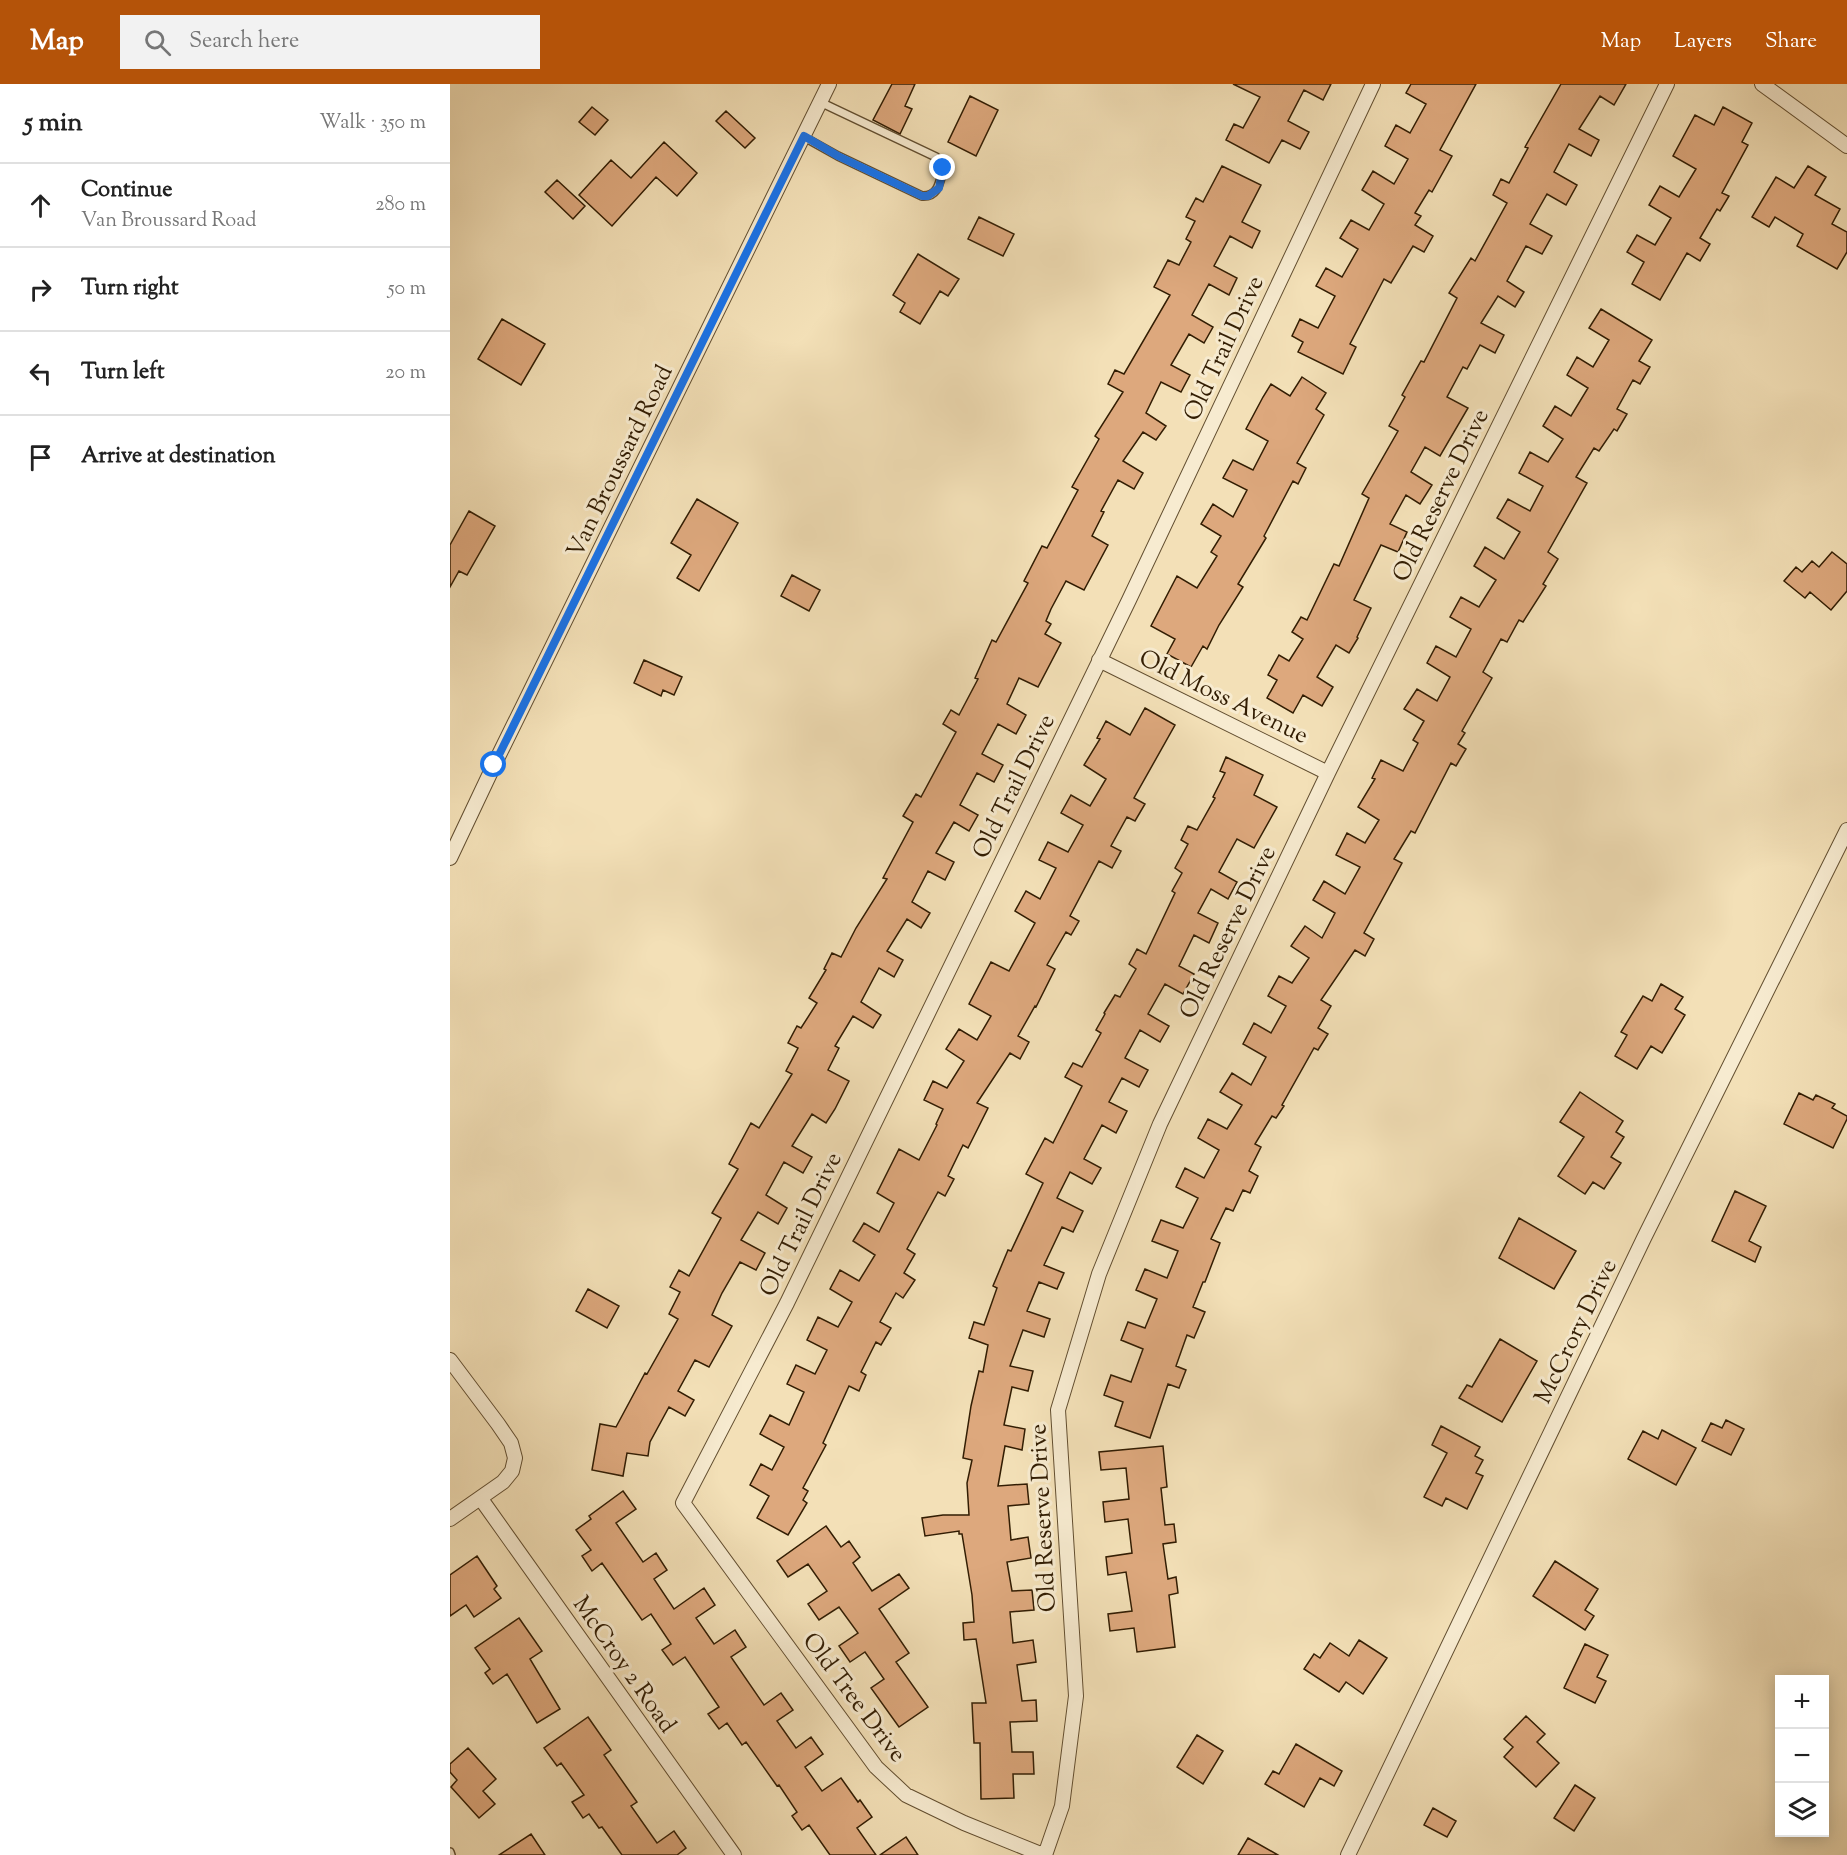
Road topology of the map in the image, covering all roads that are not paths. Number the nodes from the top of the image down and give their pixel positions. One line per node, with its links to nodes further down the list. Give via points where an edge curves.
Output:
1 (829, 84): 5 (street, Van Broussard Road)
2 (1372, 84): 8 (street, Old Trail Drive)
3 (1667, 84): 9 (street, Old Reserve Drive)
4 (1762, 84): 7 (street)
5 (820, 102): 6 (street, Van Broussard Road); 6 (lane, via 936,157 943,164 939,188 922,196)
6 (804, 136): 11 (street, Van Broussard Road)
7 (1847, 146)
8 (1099, 660): 9 (street, Old Moss Avenue); 14 (street, Old Trail Drive, via 787,1303)
9 (1329, 773): 17 (street, Old Reserve Drive, via 1160,1124 1099,1274 1059,1410 1076,1696 1062,1806)
10 (1847, 830): 18 (street, McCrory Drive, via 1644,1238)
11 (450, 858)
12 (450, 1360): 13 (street, via 511,1443 512,1471)
13 (481, 1499): 15 (street); 16 (street, McCroy 2 Road)
14 (683, 1503): 17 (street, Old Tree Drive, via 884,1774 906,1795)
15 (450, 1520)
16 (734, 1855)
17 (1044, 1855)
18 (1348, 1855)

